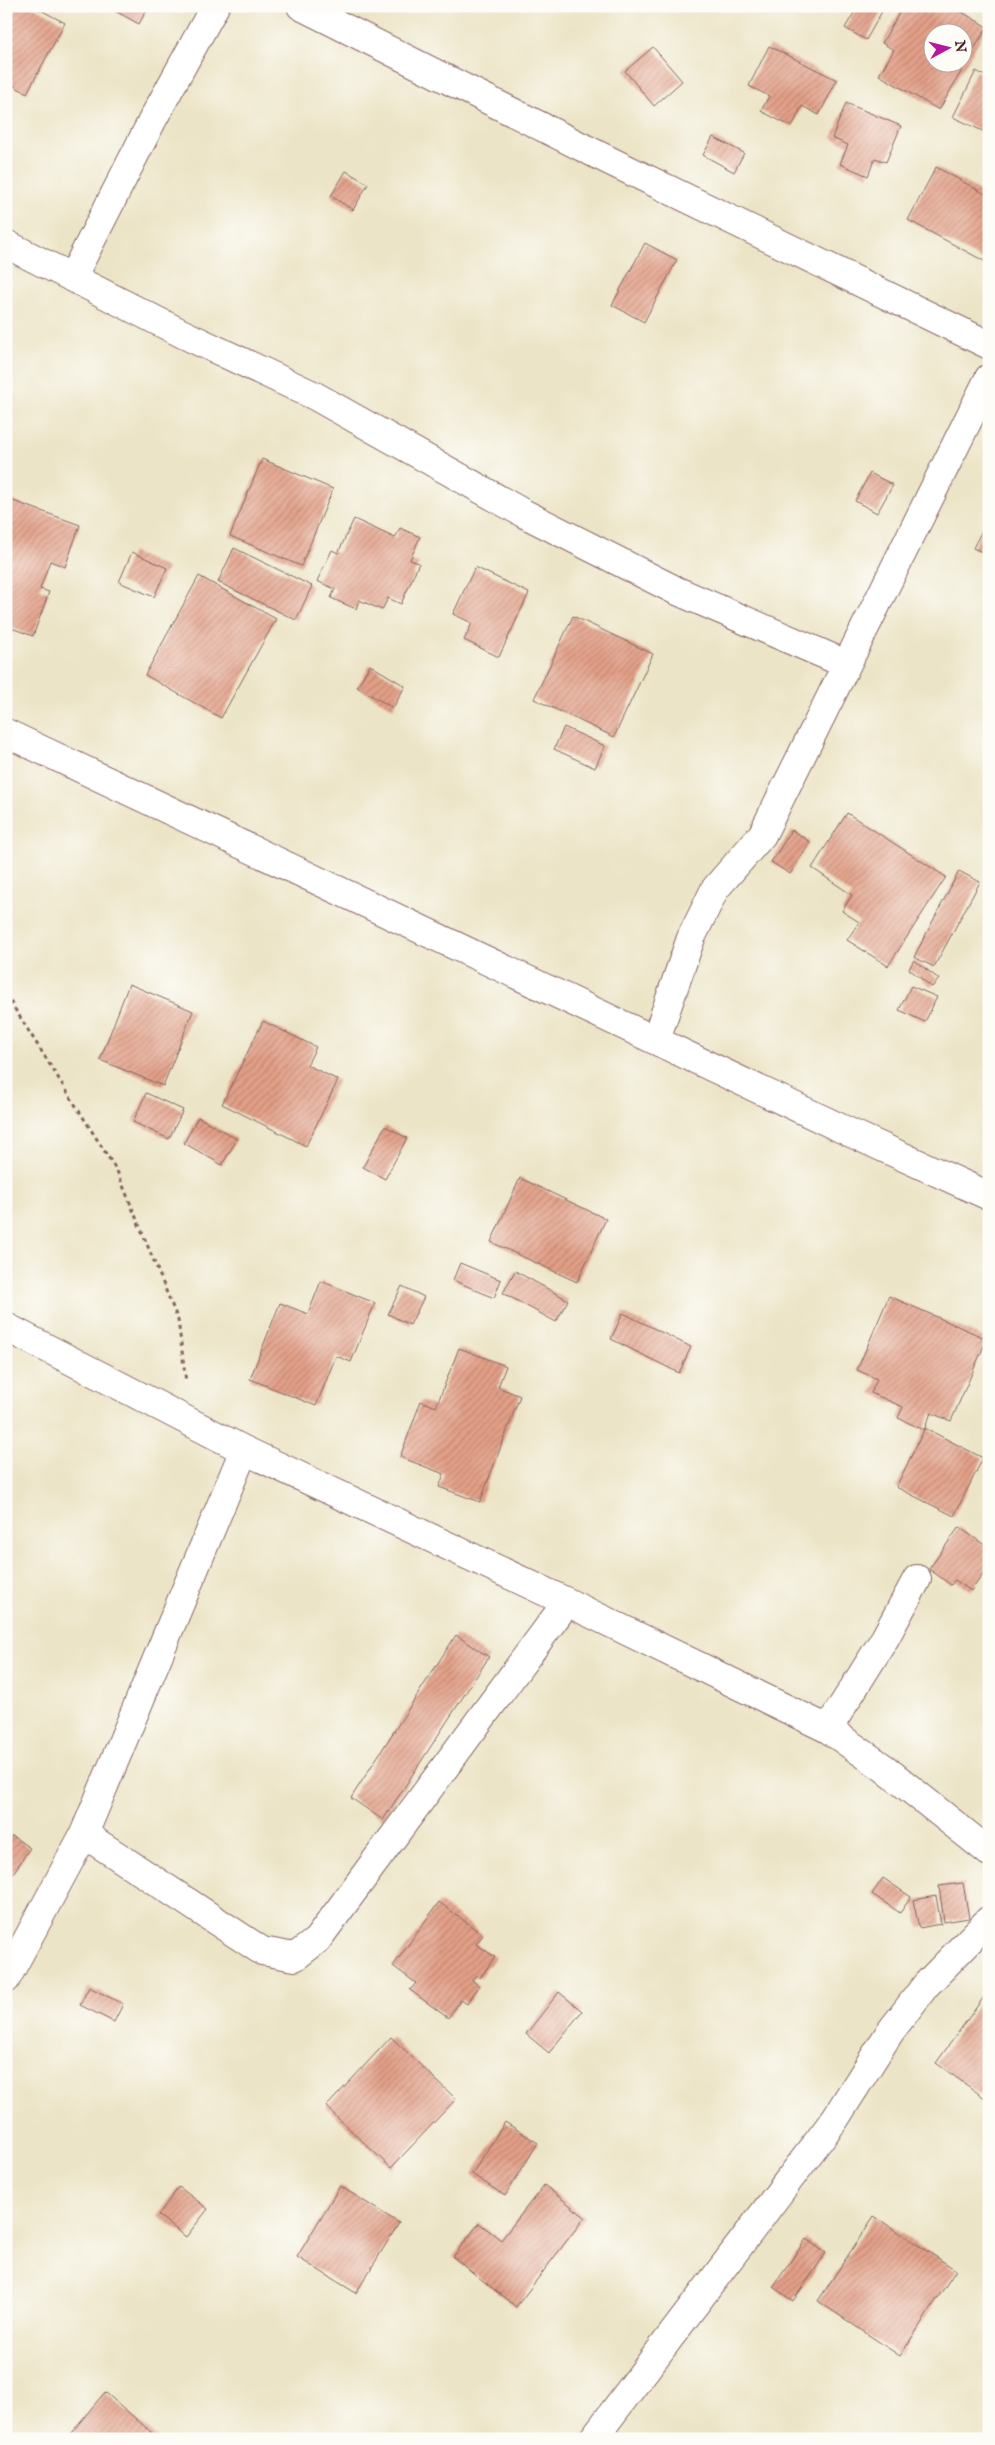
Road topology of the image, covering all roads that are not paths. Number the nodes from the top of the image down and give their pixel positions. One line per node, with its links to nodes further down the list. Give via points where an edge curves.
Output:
1 (215, 6): 4 (street, via 154,116)
2 (301, 6): 5 (street, via 616,164)
3 (6, 244): 4 (street)
4 (72, 278): 7 (street, via 315,396 523,513 675,590)
5 (989, 345)
6 (989, 378): 7 (street)
7 (846, 664): 9 (street, via 762,835 715,889 691,938)
8 (6, 733): 9 (street)
9 (656, 1039): 10 (street)
10 (989, 1196)
11 (6, 1327): 12 (street)
12 (244, 1450): 14 (street); 16 (street)
13 (917, 1579): 15 (street, via 885,1638)
14 (568, 1602): 15 (street); 16 (street, via 318,1940 295,1956 262,1951)
15 (828, 1729): 17 (street, via 884,1768)
16 (84, 1834): 19 (street)
17 (989, 1852)
18 (989, 1920): 20 (street, via 926,1985 890,2032 835,2119)
19 (6, 1979)
20 (593, 2439)

